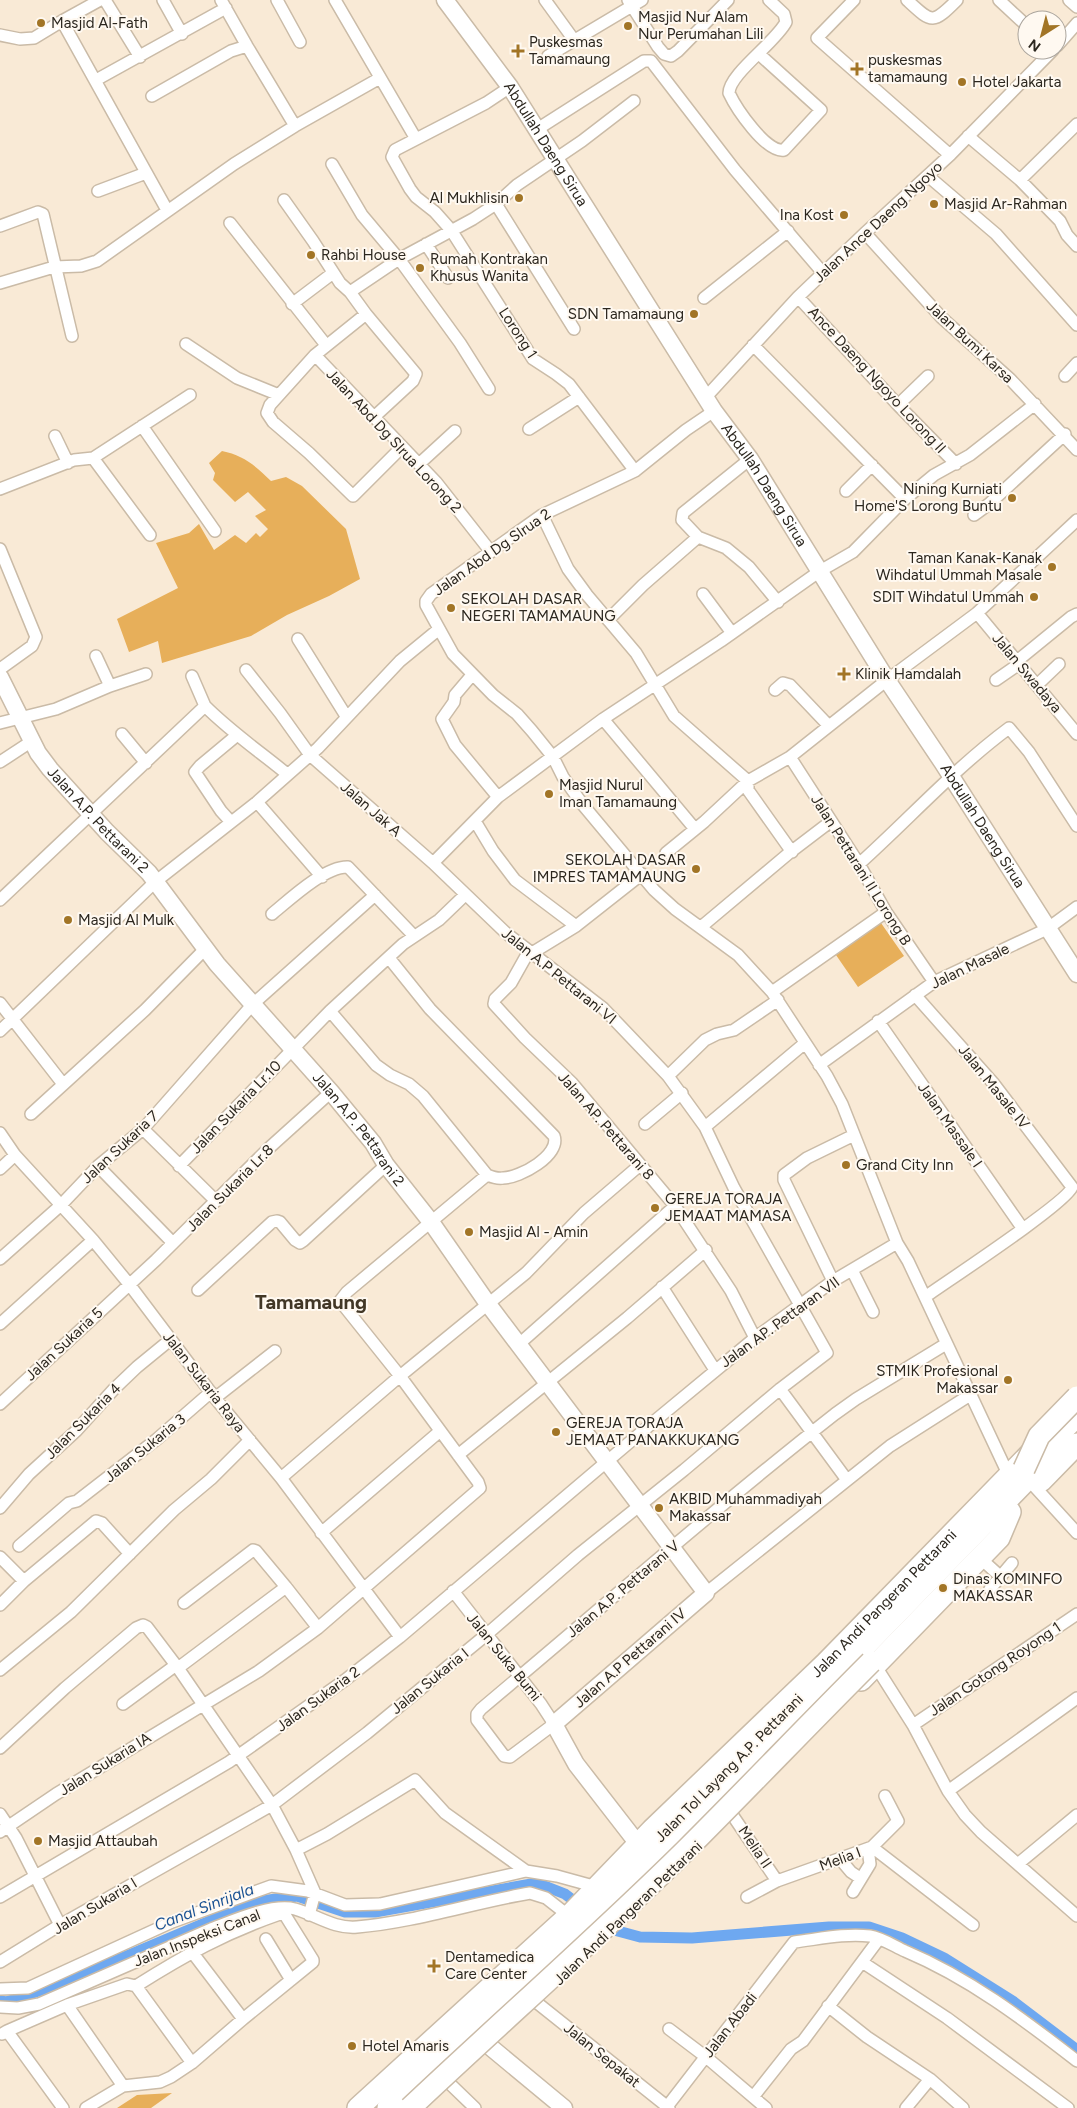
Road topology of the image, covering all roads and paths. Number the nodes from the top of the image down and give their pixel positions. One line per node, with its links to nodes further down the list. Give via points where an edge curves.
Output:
1 (100, 0): 20 (street)
2 (105, 0): 30 (street)
3 (162, 0): 22 (street)
4 (277, 0): 26 (street)
5 (335, 0): 32 (street)
6 (445, 0): 34 (street, Abdullah Daeng Sirua)
7 (545, 0): 25 (street)
8 (642, 0): 16 (street)
9 (728, 0): 16 (street, via 672,56 664,54 658,47)
10 (769, 0): 28 (street, via 787,21)
11 (854, 0): 42 (street, via 817,38)
12 (908, 0): 13 (street, via 930,19 940,16)
13 (957, 0)
14 (999, 0): 19 (street)
15 (1069, 0): 18 (street)
16 (630, 3): 25 (street)
17 (223, 4): 22 (street); 27 (street)
18 (1077, 7)
19 (1017, 17)
20 (62, 21): 24 (street, via 34,38); 33 (street)
21 (1077, 23): 23 (street)
22 (182, 34): 30 (street)
23 (1067, 34)
24 (0, 35)
25 (574, 40): 29 (street)
26 (300, 42)
27 (247, 46): 35 (street, via 231,51); 38 (street)
28 (759, 54): 28 (street, via 820,110 784,150 773,149 764,142 729,93 731,82)
29 (548, 56)
30 (140, 57): 33 (street)
31 (1043, 60): 40 (street, Jalan Ance Daeng Ngoyo)
32 (380, 78): 38 (street); 41 (street)
33 (96, 80): 45 (street)
34 (510, 87): 39 (street, Abdullah Daeng Sirua); 41 (street)
35 (152, 96)
36 (634, 101): 43 (street)
37 (1077, 124): 47 (street)
38 (295, 126): 51 (street)
39 (536, 130): 43 (street, Abdullah Daeng Sirua); 55 (street, via 649,60)
40 (968, 136): 42 (street, Jalan Ance Daeng Ngoyo); 47 (street)
41 (416, 139): 54 (street, Lorong 1, via 395,150 392,156 410,190)
42 (950, 155): 46 (street, Jalan Ance Daeng Ngoyo)
43 (555, 158): 50 (street); 84 (street, Abdullah Daeng Sirua)
44 (332, 164): 59 (street, via 362,215)
45 (146, 173): 48 (street); 51 (street)
46 (928, 176): 56 (street, Jalan Ance Daeng Ngoyo); 70 (street, via 996,234)
47 (1020, 180): 58 (street, via 1060,221)
48 (98, 191)
49 (284, 200): 61 (street)
50 (496, 204): 54 (street); 71 (street)
51 (167, 210): 60 (street, via 97,261 82,266)
52 (230, 223): 68 (street)
53 (0, 226): 60 (street, via 38,212 43,214)
54 (451, 230): 57 (street); 83 (street, Lorong 1, via 533,359 569,384)
55 (788, 232): 62 (street); 67 (street)
56 (865, 233): 62 (street, Jalan Ance Daeng Ngoyo); 85 (street, Jalan Bumi Karsa, via 942,318)
57 (426, 244): 59 (street); 63 (street)
58 (1077, 246)
59 (399, 260): 65 (street); 80 (street, via 460,343)
60 (54, 266): 64 (street); 72 (street)
61 (333, 273): 65 (street); 68 (street)
62 (823, 273): 66 (street, Jalan Ance Daeng Ngoyo)
63 (448, 278)
64 (0, 283)
65 (350, 292): 69 (street)
66 (798, 297): 75 (street, Jalan Ance Daeng Ngoyo); 86 (street, Ance Daeng Ngoyo Lorong II)
67 (704, 298)
68 (292, 304): 74 (street)
69 (366, 314): 74 (street); 87 (street, via 416,374 413,381)
70 (1077, 324)
71 (574, 329)
72 (72, 336)
73 (186, 344): 82 (street, via 238,378)
74 (326, 345): 76 (street)
75 (753, 345): 84 (street, Jalan Ance Daeng Ngoyo); 100 (street)
76 (315, 355): 82 (street); 87 (street, Jalan Abd Dg SIrua Lorong 2)
77 (1077, 363): 79 (street)
78 (928, 376): 86 (street)
79 (1065, 376)
80 (489, 389)
81 (190, 395): 88 (street)
82 (279, 395): 93 (street, via 270,405 268,415 353,496)
83 (579, 397): 89 (street); 101 (street, Lorong 1)
84 (710, 404): 96 (street, Abdullah Daeng Sirua); 101 (street, Jalan Abd Dg SIrua 2, via 686,430)
85 (1036, 404): 91 (street, Jalan Bumi Karsa); 99 (street)
86 (898, 405): 99 (street, Ance Daeng Ngoyo Lorong II)
87 (374, 417): 93 (street, Jalan Abd Dg SIrua Lorong 2)
88 (142, 426): 95 (street); 108 (street)
89 (529, 429)
90 (455, 431): 98 (street)
91 (1064, 434): 94 (street, Jalan Bumi Karsa); 106 (street)
92 (55, 436): 97 (street)
93 (402, 447): 98 (street, Jalan Abd Dg SIrua Lorong 2)
94 (1077, 450)
95 (93, 458): 97 (street); 109 (street)
96 (750, 459): 110 (street, via 681,515); 113 (street, Abdullah Daeng Sirua)
97 (68, 462): 102 (street)
98 (418, 464): 112 (street, Jalan Abd Dg SIrua Lorong 2)
99 (956, 464): 104 (street, via 934,475)
100 (872, 466): 103 (street); 104 (street)
101 (635, 471): 105 (street, Jalan Abd Dg SIrua 2)
102 (0, 489)
103 (846, 491)
104 (905, 499): 113 (street, via 860,546)
105 (542, 515): 112 (street, Jalan Abd Dg SIrua 2); 118 (street, via 568,569)
106 (974, 515)
107 (1077, 520): 116 (street)
108 (215, 531)
109 (150, 534)
110 (698, 537): 115 (street, via 731,552 749,567); 118 (street)
111 (0, 549): 125 (street, via 36,637 32,646)
112 (491, 552): 119 (street, Jalan Abd Dg SIrua 2, via 428,598 426,605)
113 (820, 571): 115 (street); 131 (street, Abdullah Daeng Sirua)
114 (703, 594): 120 (street)
115 (778, 602): 120 (street)
116 (977, 613): 123 (street, Jalan Swadaya); 131 (street)
117 (1077, 614): 123 (street)
118 (608, 620): 133 (street, via 636,653)
119 (439, 629): 128 (street, Jalan Abd Dg SIrua 2, via 453,654); 139 (street, via 400,661)
120 (732, 633): 133 (street)
121 (298, 639): 139 (street)
122 (96, 656): 135 (street)
123 (1018, 662): 132 (street); 134 (street, Jalan Swadaya)
124 (1060, 664): 134 (street)
125 (0, 669)
126 (246, 670): 147 (street, Jalan Jak A)
127 (146, 674): 135 (street)
128 (472, 675): 148 (street, Jalan Abd Dg SIrua 2, via 517,714); 155 (street, via 454,695 454,702 442,719 455,745)
129 (192, 676): 137 (street)
130 (0, 677): 138 (street, Jalan A.P. Pettarani 2)
131 (887, 680): 142 (street); 153 (street, Abdullah Daeng Sirua)
132 (996, 680)
133 (656, 684): 140 (street); 154 (street, via 677,720)
134 (1036, 685): 144 (street, Jalan Swadaya)
135 (110, 686): 138 (street, via 56,708)
136 (775, 690): 142 (street, via 783,683 790,685)
137 (206, 706): 145 (street); 151 (street)
138 (21, 716): 141 (street); 146 (street, Jalan A.P. Pettarani 2)
139 (346, 716): 147 (street)
140 (603, 719): 148 (street); 162 (street)
141 (0, 723)
142 (828, 726): 149 (street)
143 (122, 734): 151 (street)
144 (1077, 734)
145 (236, 736): 152 (street); 159 (street, via 195,772)
146 (32, 741): 150 (street); 157 (street, Jalan A.P. Pettarani 2, via 50,769)
147 (310, 755): 152 (street); 165 (street, Jalan Jak A)
148 (553, 757): 155 (street); 167 (street, Jalan Abd Dg SIrua 2, via 583,805)
149 (790, 757): 154 (street); 160 (street, Jalan Pettarani II Lorong B)
150 (0, 762)
151 (146, 763): 157 (street)
152 (288, 774): 156 (street)
153 (951, 777): 161 (street, via 979,750 1011,728); 166 (street); 178 (street, Abdullah Daeng Sirua)
154 (748, 781): 162 (street); 163 (street, via 748,790)
155 (498, 797): 158 (street)
156 (257, 802): 159 (street); 168 (street)
157 (92, 815): 169 (street, Jalan A.P. Pettarani 2); 172 (street)
158 (475, 821): 165 (street); 176 (street, via 516,880)
159 (230, 822): 169 (street)
160 (830, 822): 163 (street); 166 (street, Jalan Pettarani II Lorong B)
161 (1077, 826)
162 (695, 829): 164 (street)
163 (792, 852): 177 (street)
164 (666, 853)
165 (433, 863): 171 (street, Jalan A.P Pettarani VI)
166 (859, 864): 174 (street, Jalan Pettarani II Lorong B)
167 (642, 874): 176 (street); 177 (street, Jalan Abd Dg SIrua 2, via 675,909)
168 (322, 876): 170 (street, via 348,867); 175 (street)
169 (155, 882): 180 (street, Jalan A.P. Pettarani 2); 190 (street)
170 (374, 894): 179 (street); 188 (street, Jalan Sukaria 7)
171 (465, 896): 179 (street, Jalan Sukaria Lr.10, via 439,920); 181 (street, Jalan A.P Pettarani VI)
172 (0, 900)
173 (1077, 907): 178 (street, Jalan Masale)
174 (886, 912): 184 (street, Jalan Pettarani II Lorong B); 186 (street)
175 (272, 914)
176 (576, 926): 181 (street)
177 (701, 927): 186 (street, Jalan Abd Dg SIrua 2, via 738,955)
178 (1047, 929): 183 (street, Abdullah Daeng Sirua); 184 (street, Jalan Masale)
179 (414, 936): 182 (street, Jalan Sukaria Lr.10)
180 (206, 948): 188 (street, Jalan A.P. Pettarani 2); 197 (street, via 145,1010)
181 (531, 952): 196 (street, Jalan A.P Pettarani VI, via 603,1008); 208 (street, Jalan AP. Pettarani 8, via 494,1004 572,1083)
182 (389, 958): 189 (street, Jalan Sukaria Lr.10); 212 (street, via 430,1009 554,1136 554,1148 536,1165 503,1178)
183 (1077, 974)
184 (934, 982): 185 (street, Jalan Masale)
185 (915, 995): 191 (street, Jalan Masale); 217 (street, Jalan Masale IV, via 994,1084 1072,1187 1069,1193)
186 (775, 996): 193 (street, Jalan Abd Dg SIrua 2); 196 (street, via 734,1030 705,1040)
187 (0, 1003): 190 (street)
188 (253, 1004): 194 (street, Jalan A.P. Pettarani 2); 203 (street, Jalan Sukaria 7)
189 (330, 1011): 194 (street, Jalan Sukaria Lr.10); 212 (street, via 376,1065 423,1096)
190 (12, 1019): 192 (street); 197 (street)
191 (878, 1021): 195 (street, Jalan Masale); 217 (street, Jalan Massale I)
192 (0, 1031)
193 (805, 1043): 195 (street, Jalan Abd Dg SIrua 2); 202 (street)
194 (292, 1048): 198 (street, Jalan A.P. Pettarani 2); 210 (street, Jalan Sukaria Lr.10)
195 (819, 1065): 205 (street, Jalan Abd Dg SIrua 2, via 842,1104)
196 (668, 1076): 199 (street, Jalan A.P Pettarani VI)
197 (63, 1084): 200 (street)
198 (332, 1092): 207 (street, Jalan A.P. Pettarani 2, via 373,1143); 213 (street, Jalan Sukaria Lr.8)
199 (682, 1092): 201 (street); 202 (street, Jalan A.P Pettarani VI)
200 (31, 1114)
201 (645, 1124)
202 (705, 1127): 230 (street, Jalan A.P Pettarani VI, via 734,1188)
203 (143, 1129): 209 (street, Jalan Sukaria 7); 210 (street)
204 (0, 1133): 206 (street, Jalan Sukaria Raya)
205 (854, 1135): 220 (street, Jalan Abd Dg SIrua 2); 224 (street, via 807,1158 784,1177)
206 (15, 1155): 211 (street); 214 (street, Jalan Sukaria Raya)
207 (386, 1165): 216 (street, Jalan A.P. Pettarani 2); 227 (street, via 303,1241 295,1240 280,1222 272,1222)
208 (640, 1165): 215 (street, Jalan AP. Pettarani 8); 229 (street, via 584,1213 535,1265)
209 (98, 1166): 214 (street, Jalan Sukaria 7); 219 (street)
210 (179, 1166): 213 (street)
211 (0, 1168)
212 (487, 1175): 216 (street)
213 (216, 1201): 219 (street, Jalan Sukaria Lr.8)
214 (61, 1205): 218 (street, Jalan Sukaria Raya); 222 (street, Jalan Sukaria 7)
215 (674, 1206): 221 (street, Jalan AP. Pettarani 8); 236 (street)
216 (431, 1222): 229 (street, Jalan A.P. Pettarani 2); 240 (street, via 340,1298)
217 (1023, 1229): 228 (street)
218 (92, 1240): 225 (street, Jalan Sukaria Raya); 232 (street)
219 (173, 1243): 225 (street, Jalan Sukaria Lr.8)
220 (897, 1243): 223 (street, Jalan AP. Pettaran VII); 228 (street, Jalan Abd Dg SIrua 2)
221 (706, 1250): 226 (street); 233 (street, Jalan AP. Pettarani 8)
222 (0, 1259)
223 (852, 1270): 224 (street, Jalan AP. Pettaran VII); 231 (street)
224 (833, 1281): 230 (street, Jalan AP. Pettaran VII)
225 (129, 1284): 234 (street, Jalan Sukaria Raya); 246 (street, Jalan Sukaria 5)
226 (662, 1287): 239 (street); 241 (street)
227 (198, 1290)
228 (925, 1297): 235 (street, Jalan Abd Dg SIrua 2)
229 (488, 1304): 236 (street, Jalan A.P. Pettarani 2); 240 (street)
230 (800, 1304): 233 (street, Jalan AP. Pettaran VII); 238 (street, Jalan A.P Pettarani VI)
231 (873, 1312)
232 (0, 1324)
233 (756, 1338): 239 (street, Jalan AP. Pettaran VII)
234 (170, 1340): 243 (street, Jalan Sukaria Raya); 260 (street, Jalan Sukaria 4, via 114,1389 76,1431 29,1474)
235 (946, 1344): 244 (street, Jalan Abd Dg SIrua 2); 251 (street, Jalan A.P. Pettarani V, via 856,1399)
236 (518, 1345): 241 (street, Jalan A.P. Pettarani 2)
237 (275, 1351): 243 (street, Jalan Sukaria 3)
238 (827, 1353): 242 (street, Jalan Sukaria I)
239 (715, 1370): 255 (street, Jalan AP. Pettaran VII)
240 (400, 1376): 250 (street); 257 (street)
241 (548, 1383): 254 (street); 255 (street, Jalan A.P. Pettarani 2)
242 (780, 1389): 251 (street); 259 (street, Jalan Sukaria I)
243 (213, 1395): 252 (street, Jalan Sukaria Raya); 264 (street, Jalan Sukaria 3, via 77,1501 70,1503)
244 (970, 1395): 256 (street, Jalan Abd Dg SIrua 2); 258 (street, via 890,1446)
245 (1077, 1397): 256 (highway, bridge, via 1039,1436)
246 (0, 1404)
247 (1077, 1404): 256 (highway, Jalan Andi Pangeran Pettarani)
248 (1077, 1416): 256 (highway, Jalan Tol Layang A.P. Pettarani)
249 (1077, 1429): 352 (highway, Jalan Tol Layang A.P. Pettarani, via 758,1756)
250 (439, 1432): 254 (street); 262 (street)
251 (812, 1432): 258 (street); 265 (street, Jalan A.P. Pettarani V)
252 (250, 1440): 257 (street, Jalan Sukaria Raya); 266 (street)
253 (1077, 1444): 256 (highway, Jalan Andi Pangeran Pettarani)
254 (458, 1455): 275 (street, Jalan Sukaria IA, via 478,1482 480,1490)
255 (607, 1461): 259 (street, Jalan A.P. Pettarani 2); 276 (street, Jalan Sukaria 2)
256 (1023, 1477): 261 (highway, Jalan Andi Pangeran Pettarani); 263 (street, Jalan Abd Dg SIrua 2); 302 (highway, Jalan Andi Pangeran Pettarani); 351 (highway, Jalan Tol Layang A.P. Pettarani, via 571,1922)
257 (281, 1478): 262 (street, Jalan Sukaria Raya)
258 (847, 1480): 277 (street)
259 (640, 1506): 265 (street, Jalan A.P. Pettarani 2); 282 (street, Jalan Sukaria I)
260 (0, 1508)
261 (1010, 1512): 268 (highway, Jalan Andi Pangeran Pettarani, via 999,1538); 270 (highway, Jalan Andi Pangeran Pettarani)
262 (321, 1533): 275 (street, Jalan Sukaria Raya)
263 (1077, 1534)
264 (19, 1546)
265 (672, 1549): 277 (street, Jalan A.P. Pettarani 2); 287 (street, Jalan A.P. Pettarani V)
266 (130, 1554): 272 (street, via 102,1523 96,1521); 286 (street, via 70,1612)
267 (0, 1558): 272 (street)
268 (980, 1558): 271 (street); 284 (highway, Jalan Andi Pangeran Pettarani)
269 (1012, 1563): 271 (street)
270 (952, 1574): 284 (highway); 321 (highway, Jalan Andi Pangeran Pettarani, via 721,1806)
271 (1000, 1577): 274 (street)
272 (24, 1581): 279 (street)
273 (286, 1587): 278 (street, via 253,1550); 281 (street); 285 (street)
274 (990, 1589)
275 (363, 1590): 281 (street, Jalan Sukaria IA); 283 (street, Jalan Sukaria Raya)
276 (453, 1591): 282 (street, Jalan Suka Bumi); 283 (street, Jalan Sukaria 2)
277 (706, 1593): 291 (street, Jalan A.P Pettarani IV)
278 (184, 1603)
279 (0, 1606)
280 (1077, 1614): 292 (street, Jalan Gotong Royong 1)
281 (318, 1628): 290 (street, Jalan Sukaria IA, via 248,1679)
282 (486, 1635): 287 (street, Jalan Suka Bumi); 297 (street, Jalan Sukaria I, via 367,1733)
283 (400, 1637): 294 (street, Jalan Sukaria 2)
284 (873, 1663): 292 (street); 298 (highway, Jalan Andi Pangeran Pettarani); 347 (highway, bridge, via 686,1850)
285 (177, 1667): 289 (street); 290 (street); 293 (street, via 147,1626 141,1626 88,1668)
286 (0, 1670)
287 (519, 1677): 291 (street, Jalan Suka Bumi); 291 (street, Jalan A.P. Pettarani V, via 481,1708 476,1715 477,1720 508,1758)
288 (1077, 1698): 295 (street)
289 (123, 1704)
290 (204, 1706): 294 (street); 301 (street, Jalan Sukaria IA, via 119,1755)
291 (554, 1724): 302 (street, via 583,1773)
292 (913, 1725): 295 (street)
293 (0, 1748)
294 (239, 1756): 297 (street); 308 (street, Jalan Sukaria 2)
295 (948, 1791): 306 (street, via 973,1825)
296 (885, 1796): 303 (street, Melia I, via 898,1821)
297 (272, 1804): 304 (street); 319 (street, Jalan Sukaria I)
298 (731, 1813): 310 (street, Melia II); 321 (highway, Jalan Andi Pangeran Pettarani, via 665,1881)
299 (0, 1814): 301 (street)
300 (1077, 1815): 306 (street)
301 (4, 1829): 308 (street)
302 (638, 1844): 311 (highway, Jalan Andi Pangeran Pettarani)
303 (870, 1848): 305 (street, Melia I); 309 (street, via 870,1864); 320 (street)
304 (296, 1850): 307 (street, via 416,1780 445,1813); 313 (street)
305 (840, 1859): 309 (street); 310 (street, Melia I)
306 (1019, 1863): 318 (street)
307 (526, 1871): 311 (street); 313 (street, via 372,1905 345,1904)
308 (36, 1876): 314 (street, Jalan Sukaria 2); 319 (street)
309 (860, 1878): 312 (street)
310 (777, 1881): 315 (street, Melia I)
311 (596, 1888): 317 (highway, Jalan Andi Pangeran Pettarani)
312 (853, 1892)
313 (315, 1895): 316 (street); 330 (street, via 276,1886 265,1888 172,1922)
314 (0, 1897)
315 (748, 1897)
316 (309, 1913): 317 (street, Jalan Inspeksi Canal, via 333,1925 359,1927 530,1894 546,1898); 332 (street, Jalan Inspeksi Canal, via 282,1908 237,1920)
317 (570, 1915): 350 (highway, Jalan Andi Pangeran Pettarani)
318 (1077, 1916)
319 (60, 1925): 325 (street, Jalan Sukaria I)
320 (973, 1925)
321 (607, 1926): 331 (highway, Jalan Andi Pangeran Pettarani)
322 (266, 1939): 327 (street)
323 (878, 1939): 326 (street); 340 (street, Jalan Abadi, via 852,1935 794,1942); 341 (street, via 979,1989 1020,2016)
324 (192, 1952): 327 (street, via 242,1927 283,1914 313,1960); 328 (street); 336 (street)
325 (0, 1962)
326 (862, 1962): 334 (street); 360 (street, via 947,2018)
327 (291, 1980): 336 (street)
328 (136, 1986): 333 (street, via 127,1984); 342 (street)
329 (0, 1989): 330 (street)
330 (28, 1989): 332 (street)
331 (540, 1992): 339 (highway, Jalan Andi Pangeran Pettarani); 347 (highway, Jalan Andi Pangeran Pettarani); 356 (street, Jalan Sepakat)
332 (34, 2004): 335 (street, Jalan Inspeksi Canal)
333 (67, 2005): 338 (street); 345 (street)
334 (828, 2006): 343 (street, via 873,2042); 346 (street, via 803,2041 791,2049)
335 (0, 2008)
336 (243, 2019): 342 (street)
337 (669, 2029): 340 (street)
338 (3, 2033): 348 (street)
339 (488, 2045): 344 (highway, Jalan Andi Pangeran Pettarani); 355 (street)
340 (706, 2057): 346 (street); 356 (street, Jalan Abadi)
341 (1077, 2061)
342 (192, 2063): 345 (street, via 166,2080)
343 (930, 2079): 358 (street); 359 (street)
344 (448, 2082): 347 (highway, Jalan Andi Pangeran Pettarani); 354 (street)
345 (123, 2086): 349 (street)
346 (753, 2097): 357 (street)
347 (418, 2103): 353 (highway, Jalan Andi Pangeran Pettarani)
348 (63, 2108)
349 (86, 2108)
350 (358, 2108)
351 (370, 2108)
352 (388, 2108)
353 (402, 2108)
354 (475, 2108)
355 (564, 2108)
356 (667, 2108)
357 (766, 2108)
358 (906, 2108)
359 (963, 2108)
360 (1068, 2108)

